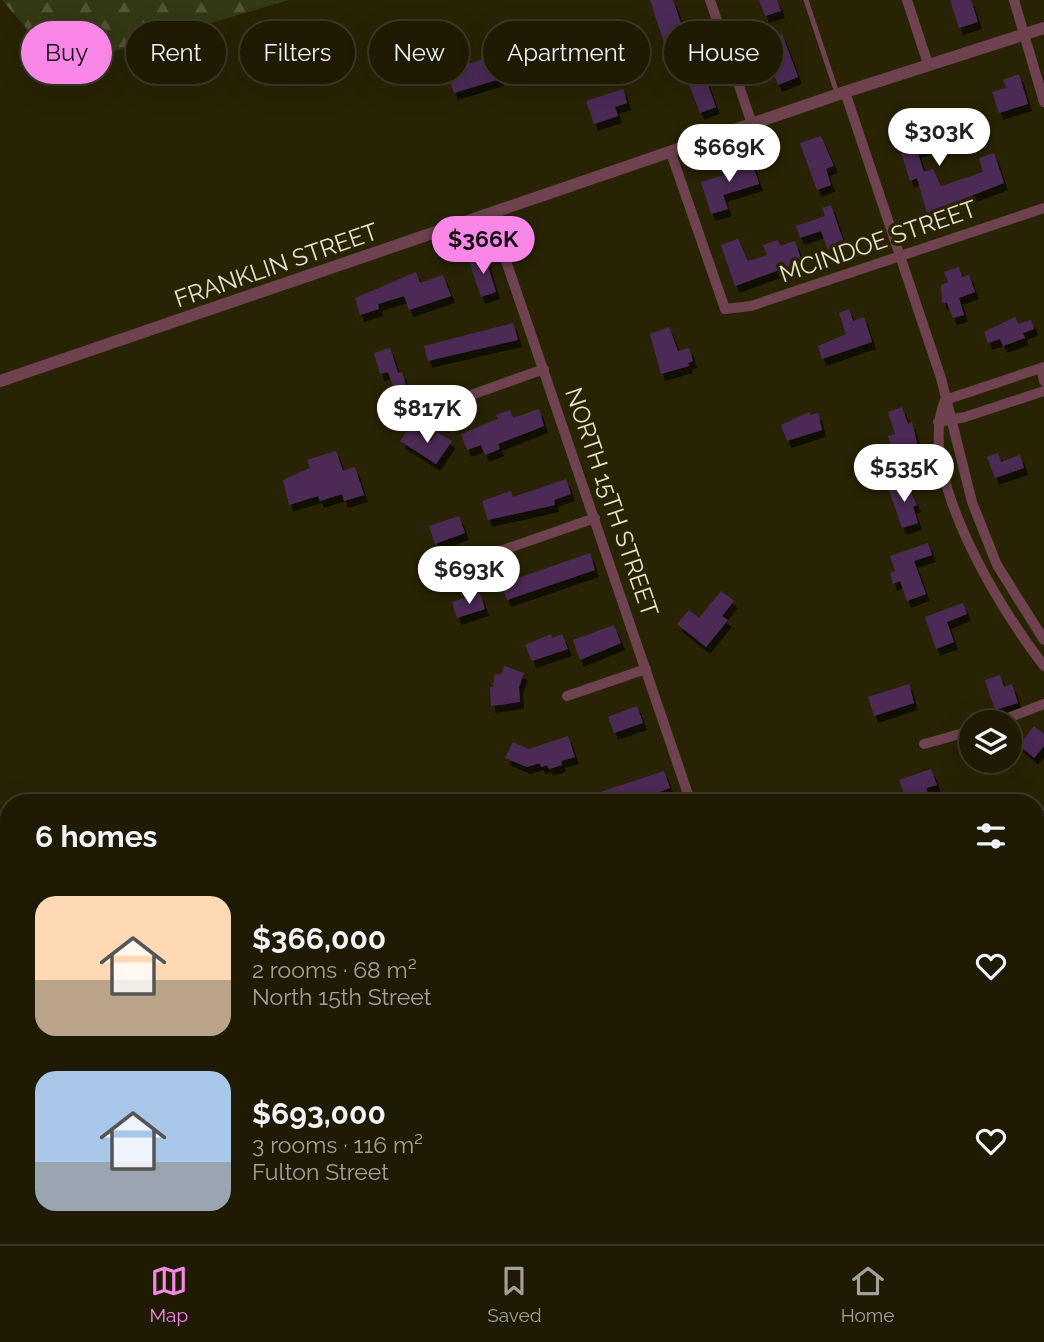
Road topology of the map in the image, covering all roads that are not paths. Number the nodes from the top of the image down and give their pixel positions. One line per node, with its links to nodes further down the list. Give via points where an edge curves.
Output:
1 (710, 0): 10 (street)
2 (806, 0): 8 (lane)
3 (907, 0): 7 (street)
4 (1014, 0): 6 (street)
5 (1044, 27): 6 (street, FRANKLIN STREET)
6 (1023, 34): 7 (street, FRANKLIN STREET); 9 (street)
7 (928, 64): 8 (street, FRANKLIN STREET)
8 (841, 93): 10 (street, FRANKLIN STREET); 14 (street)
9 (1044, 102)
10 (752, 124): 11 (street, FRANKLIN STREET)
11 (671, 153): 13 (street, FRANKLIN STREET); 14 (street, MCINDOE STREET, via 725,309 751,306)
12 (1044, 208): 14 (street, MCINDOE STREET)
13 (490, 214): 16 (street, NORTH 15TH STREET); 17 (street, FRANKLIN STREET)
14 (900, 256): 21 (street)
15 (1043, 368): 18 (street); 21 (street)
16 (544, 369): 20 (street); 24 (street, NORTH 15TH STREET)
17 (0, 381)
18 (1044, 381)
19 (1044, 391): 22 (street)
20 (457, 400)
21 (945, 400): 22 (street); 23 (street)
22 (952, 421): 23 (street); 26 (street, via 968,491 997,565)
23 (938, 422): 27 (street, via 944,468 975,558)
24 (595, 519): 25 (street); 28 (street, NORTH 15TH STREET)
25 (434, 574)
26 (1044, 640)
27 (1044, 666)
28 (646, 669): 29 (street); 34 (street, NORTH 15TH STREET)
29 (567, 696)
30 (1044, 704): 31 (street)
31 (1022, 713)
32 (959, 734): 33 (street)
33 (924, 744)
34 (688, 794)

